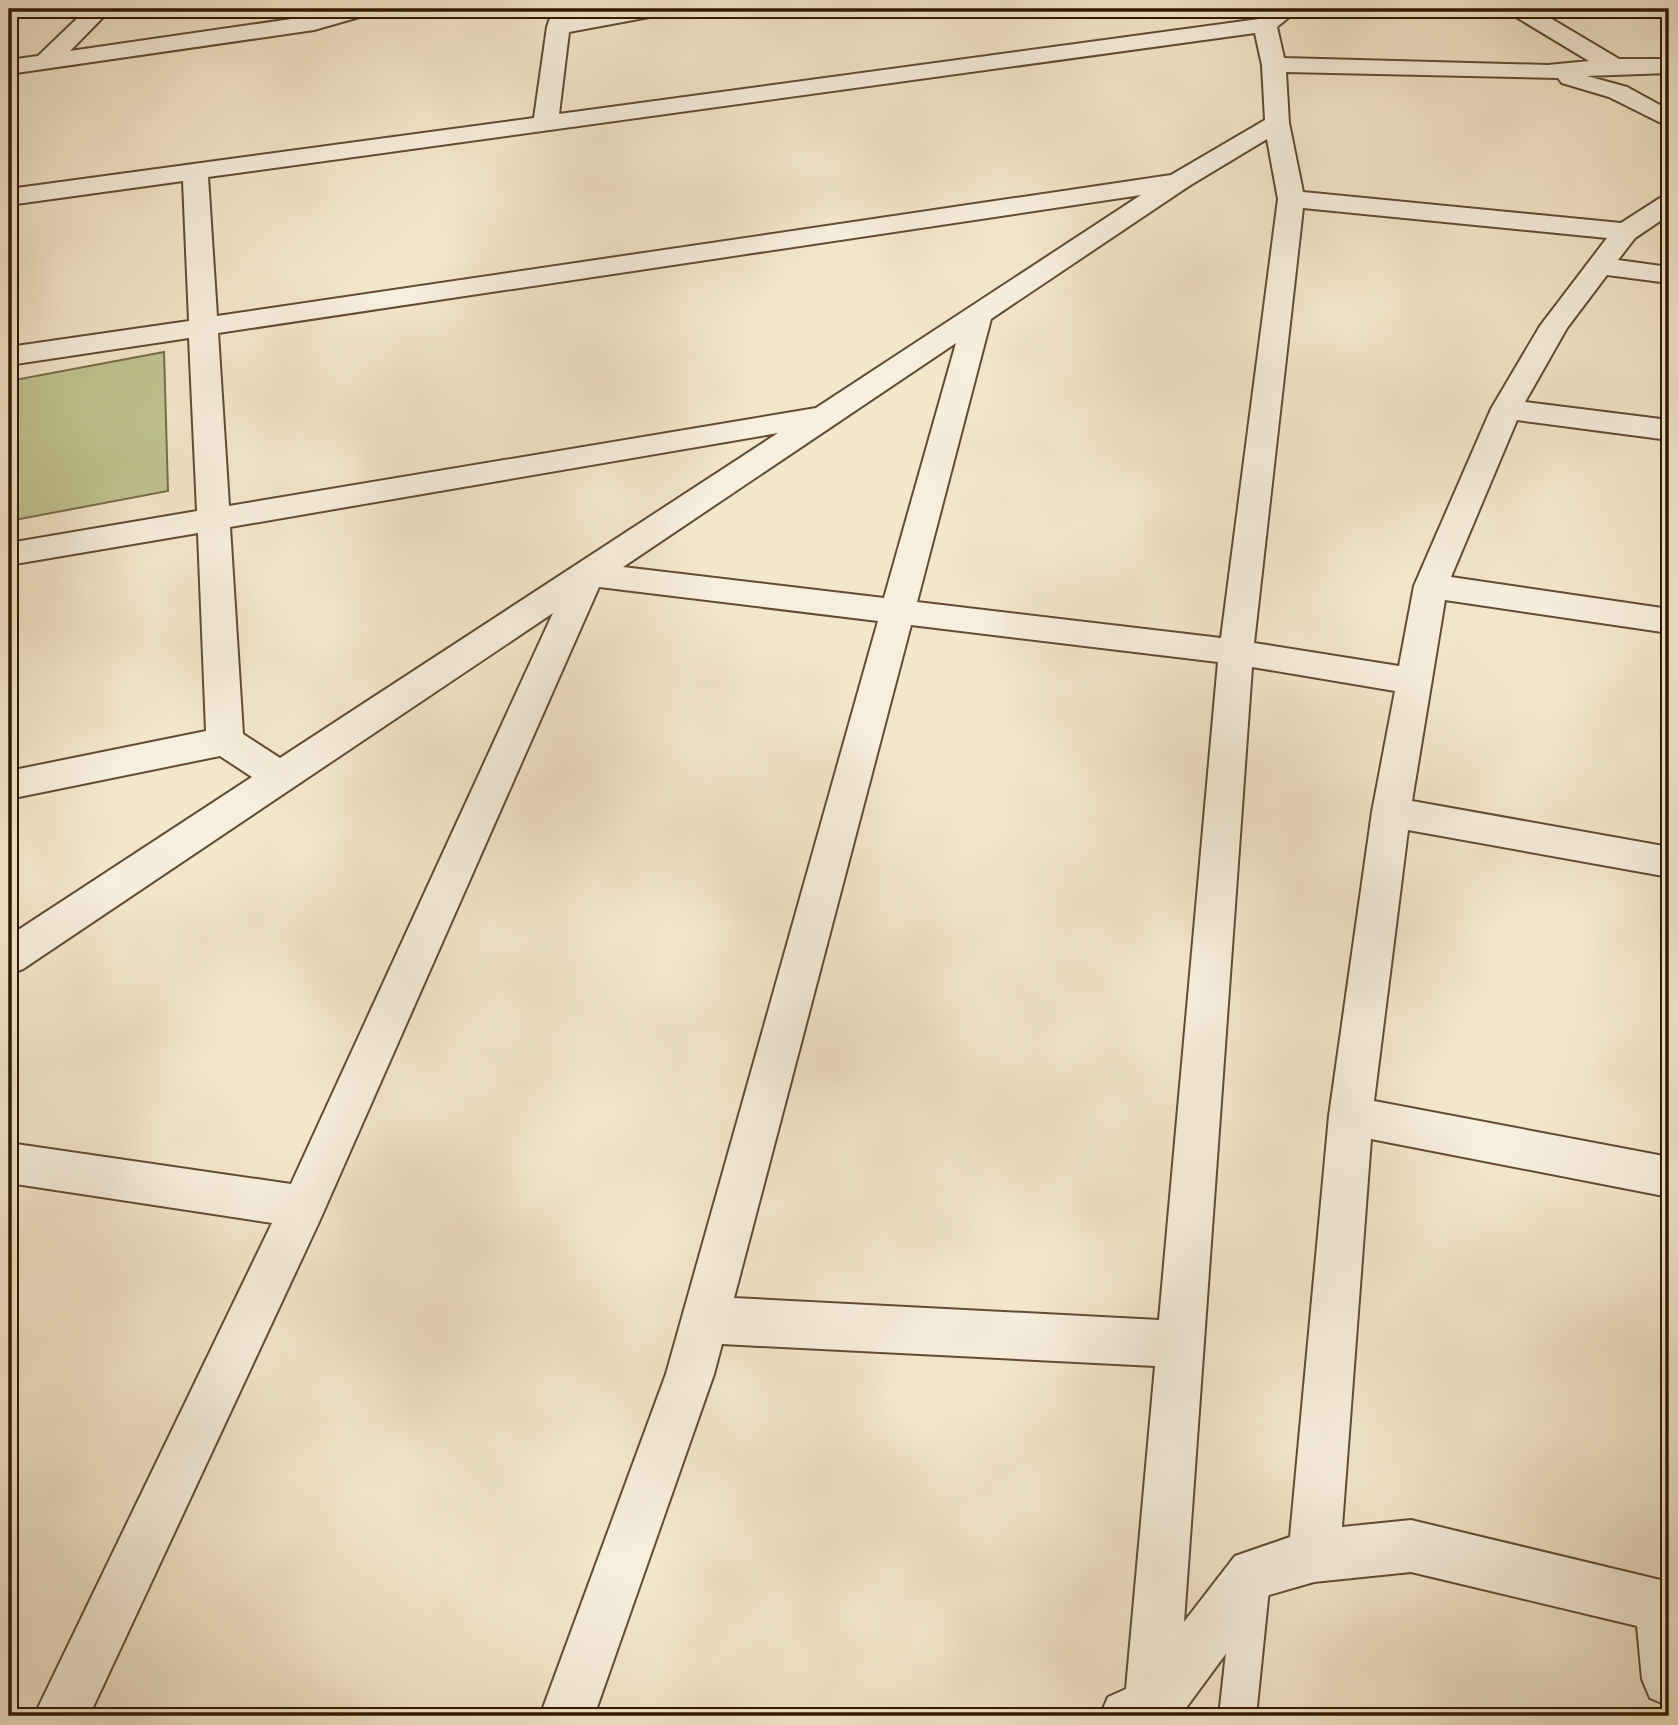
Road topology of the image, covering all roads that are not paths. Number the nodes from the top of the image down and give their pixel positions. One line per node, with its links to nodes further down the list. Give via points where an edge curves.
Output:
1 (100, 9): 7 (street)
2 (362, 9): 7 (street, via 314,23)
3 (655, 9): 6 (street)
4 (1519, 9): 9 (street)
5 (1277, 17): 8 (street); 14 (street)
6 (561, 18): 14 (street)
7 (45, 62): 11 (street)
8 (1274, 65): 12 (street); 15 (street)
9 (1614, 66): 10 (street); 12 (street)
10 (1669, 66)
11 (9, 67)
12 (1548, 72): 13 (street, via 1618,92)
13 (1669, 120)
14 (546, 123): 16 (street)
15 (1277, 123): 17 (street); 19 (street)
16 (195, 172): 18 (street); 25 (street)
17 (1180, 181): 24 (street); 25 (street)
18 (9, 197)
19 (1291, 199): 21 (street); 36 (street)
20 (1669, 204): 21 (street)
21 (1626, 232): 22 (street)
22 (1600, 266): 23 (street); 27 (street, via 1554,326)
23 (1669, 275)
24 (978, 315): 28 (street); 34 (street)
25 (202, 326): 26 (street); 30 (street)
26 (9, 356)
27 (1506, 409): 29 (street); 33 (street)
28 (828, 415): 30 (street); 32 (street)
29 (1669, 430)
30 (213, 518): 31 (street); 38 (street)
31 (9, 554)
32 (588, 574): 34 (street); 39 (street); 47 (street)
33 (1432, 586): 35 (street); 37 (street)
34 (896, 612): 36 (street); 48 (street)
35 (1669, 621)
36 (1236, 652): 37 (street); 49 (street)
37 (1413, 681): 41 (street)
38 (225, 741): 39 (street); 40 (street)
39 (281, 777): 43 (street)
40 (9, 785)
41 (1391, 813): 42 (street); 44 (street)
42 (1669, 862)
43 (9, 957)
44 (1351, 1116): 46 (street); 50 (street)
45 (9, 1163): 47 (street)
46 (1669, 1177)
47 (303, 1207): 55 (street)
48 (705, 1320): 49 (street); 56 (street, via 690,1374)
49 (1181, 1344): 54 (street)
50 (1314, 1556): 51 (street); 52 (street, via 1411,1546)
51 (1253, 1574): 54 (street); 57 (lane)
52 (1665, 1607): 53 (street)
53 (1669, 1679)
54 (1140, 1713)
55 (61, 1716)
56 (566, 1716)
57 (1237, 1716)

